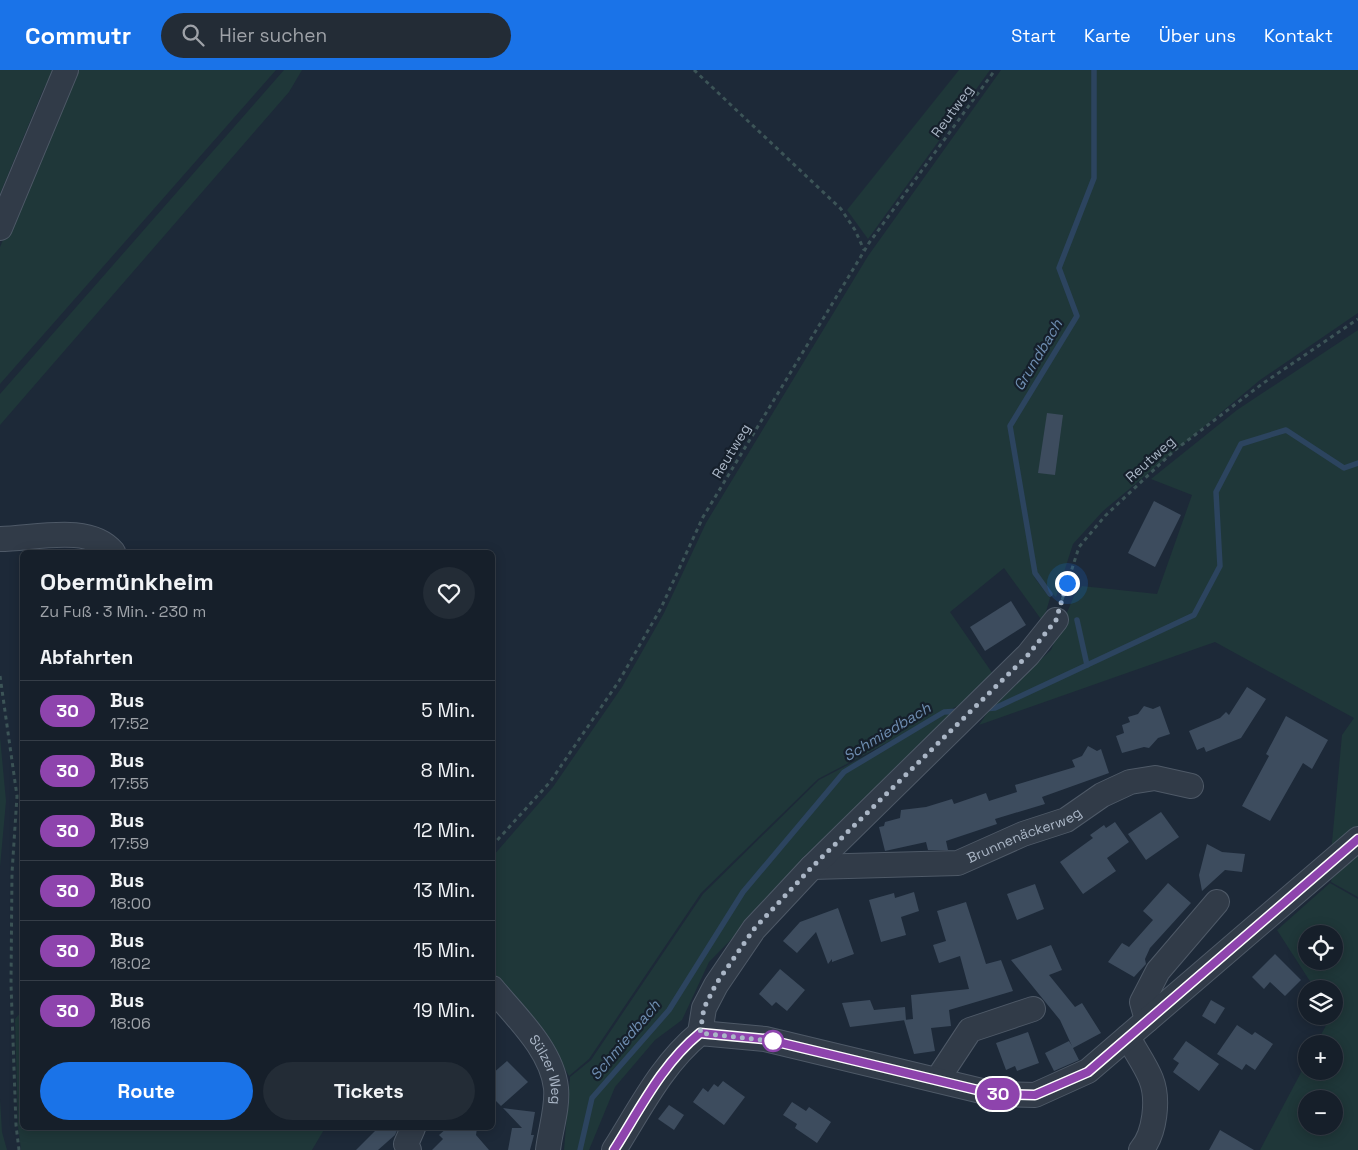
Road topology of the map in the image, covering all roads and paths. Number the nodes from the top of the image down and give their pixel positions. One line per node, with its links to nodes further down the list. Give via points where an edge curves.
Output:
1 (66, 70): 4 (street)
2 (694, 70): 5 (path, via 841,209 856,230)
3 (995, 70): 5 (path, Reutweg)
4 (0, 228)
5 (864, 251): 13 (path, Reutweg, via 703,518 661,608 619,681 550,782)
6 (1358, 319): 9 (path, Reutweg, via 1262,384 1175,450 1105,516 1079,547)
7 (0, 539): 8 (street, via 40,535 83,536)
8 (112, 550)
9 (1056, 620): 14 (street, via 1028,655)
10 (0, 676): 23 (path, via 17,796 12,873 11,984)
11 (1192, 786): 14 (street, Brunnenäckerweg, via 1155,778 1130,782 1102,795 1066,820 1023,834 958,863)
12 (1358, 839): 18 (street)
13 (495, 843)
14 (812, 867): 19 (street, via 754,929 716,984 704,1008)
15 (1217, 902): 18 (street, via 1158,971 1142,1002)
16 (496, 1001): 25 (street, Sülzer Weg, via 541,1050 553,1073 556,1090)
17 (1033, 1009): 21 (street, via 970,1030)
18 (1147, 1020): 20 (street)
19 (700, 1033): 21 (street, via 765,1039); 26 (street, via 664,1070)
20 (1128, 1037): 21 (street, via 1088,1072 1035,1095 994,1094); 27 (street, via 1152,1080 1155,1108 1149,1142)
21 (937, 1080)
22 (412, 1130): 24 (street, via 406,1144)
23 (19, 1150)
24 (408, 1150)
25 (548, 1150)
26 (614, 1150)
27 (1141, 1150)

